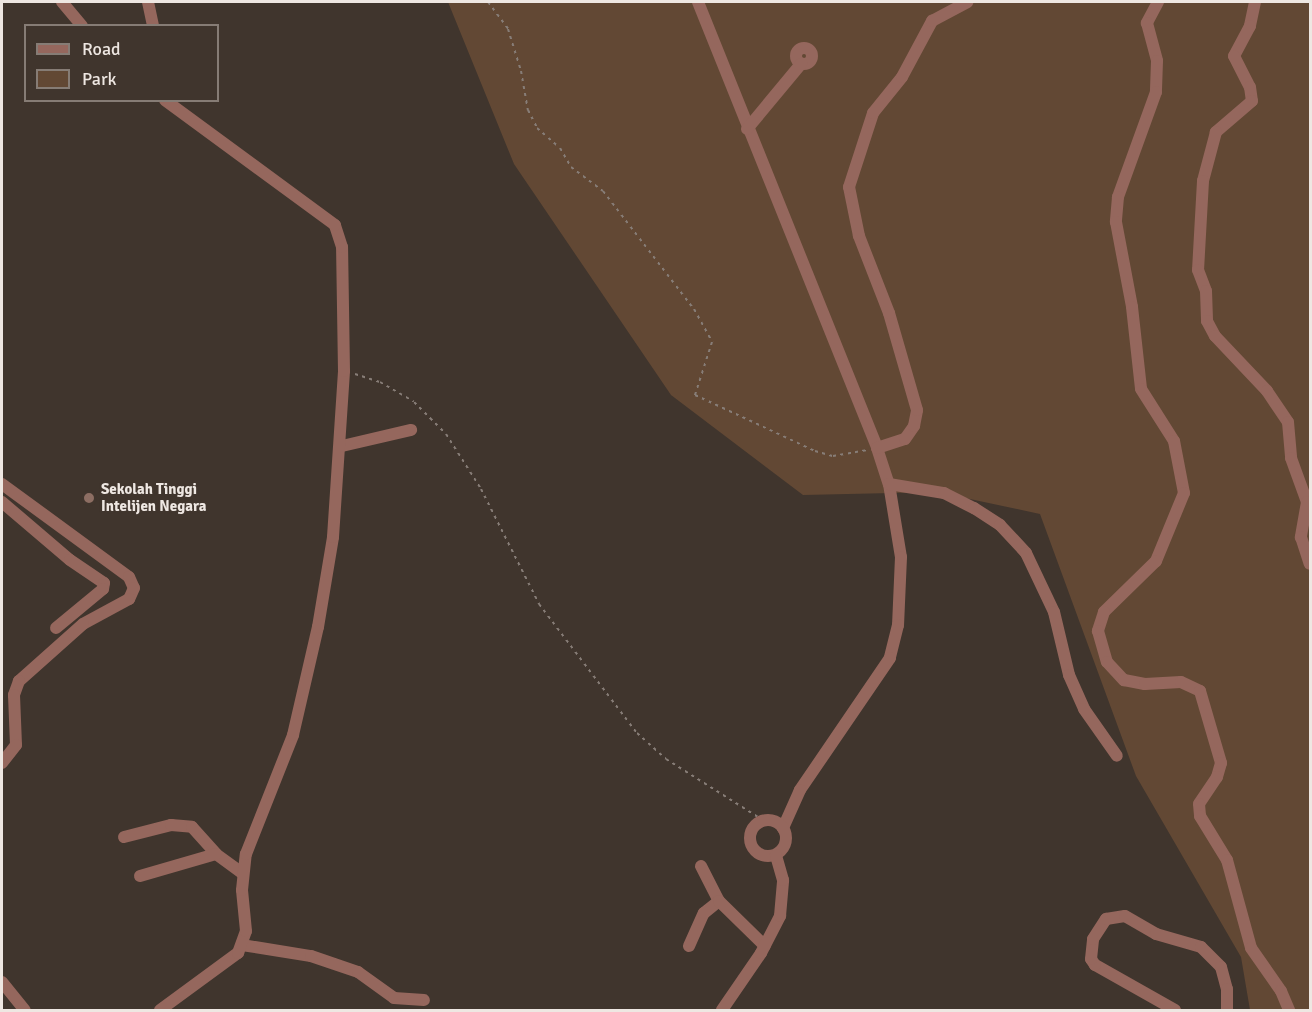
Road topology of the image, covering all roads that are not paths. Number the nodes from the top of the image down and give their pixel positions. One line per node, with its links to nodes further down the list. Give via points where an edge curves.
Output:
1 (62, 2): 7 (street)
2 (148, 2): 8 (street)
3 (698, 2): 11 (street)
4 (968, 2): 14 (street, via 932,21 902,77 873,113 849,187 856,226 894,331 917,410 914,426 905,439)
5 (1158, 2): 40 (street, via 1147,23 1157,61 1156,92 1118,197 1116,222 1132,307 1141,389 1173,441 1183,471 1184,493 1156,561 1104,612 1098,631 1107,662 1124,680 1145,684 1181,682 1200,691 1221,763 1217,777 1198,804 1200,816 1227,860 1251,948 1281,991)
6 (1255, 2): 18 (street, via 1250,26 1234,56 1250,87 1252,101 1216,132 1205,170 1198,270 1206,291 1208,321 1215,336 1267,391 1288,422 1292,458 1307,502 1301,537)
7 (80, 24)
8 (153, 24)
9 (801, 64): 11 (street)
10 (168, 102): 13 (street, via 335,225 342,247)
11 (747, 129): 14 (street)
12 (411, 430): 13 (street)
13 (342, 446): 27 (street, via 333,537 311,659 293,735)
14 (877, 447): 16 (street)
15 (2, 484): 21 (street, via 129,577 134,588 129,599 83,624 19,681 14,695 16,745)
16 (889, 484): 20 (street, via 944,493 974,508 1000,525 1026,553 1054,612 1069,675 1084,708); 22 (street, via 901,557 898,625 890,658 800,790)
17 (2, 502): 19 (street, via 70,560 104,583 103,589)
18 (1311, 564)
19 (56, 628)
20 (1117, 756)
21 (2, 763)
22 (783, 828): 25 (street, via 786,840); 25 (street, via 763,820 753,828 750,844 764,857)
23 (124, 837): 24 (street, via 161,827 188,826 197,830)
24 (216, 854): 27 (street); 28 (street)
25 (776, 855): 32 (street, via 784,898)
26 (701, 866): 29 (street)
27 (242, 873): 30 (street, via 246,931)
28 (140, 876)
29 (719, 901): 31 (street, via 704,913); 32 (street)
30 (242, 945): 34 (street, via 311,956 367,976 394,999); 36 (street, via 222,967)
31 (689, 946)
32 (765, 946): 37 (street)
33 (2, 982): 35 (street)
34 (424, 1000)
35 (25, 1011)
36 (160, 1011)
37 (722, 1011)
38 (1175, 1011): 39 (street, via 1095,965 1091,959 1093,939 1106,919 1125,916 1156,934 1201,947 1221,968 1227,989)
39 (1227, 1011)
40 (1289, 1011)

